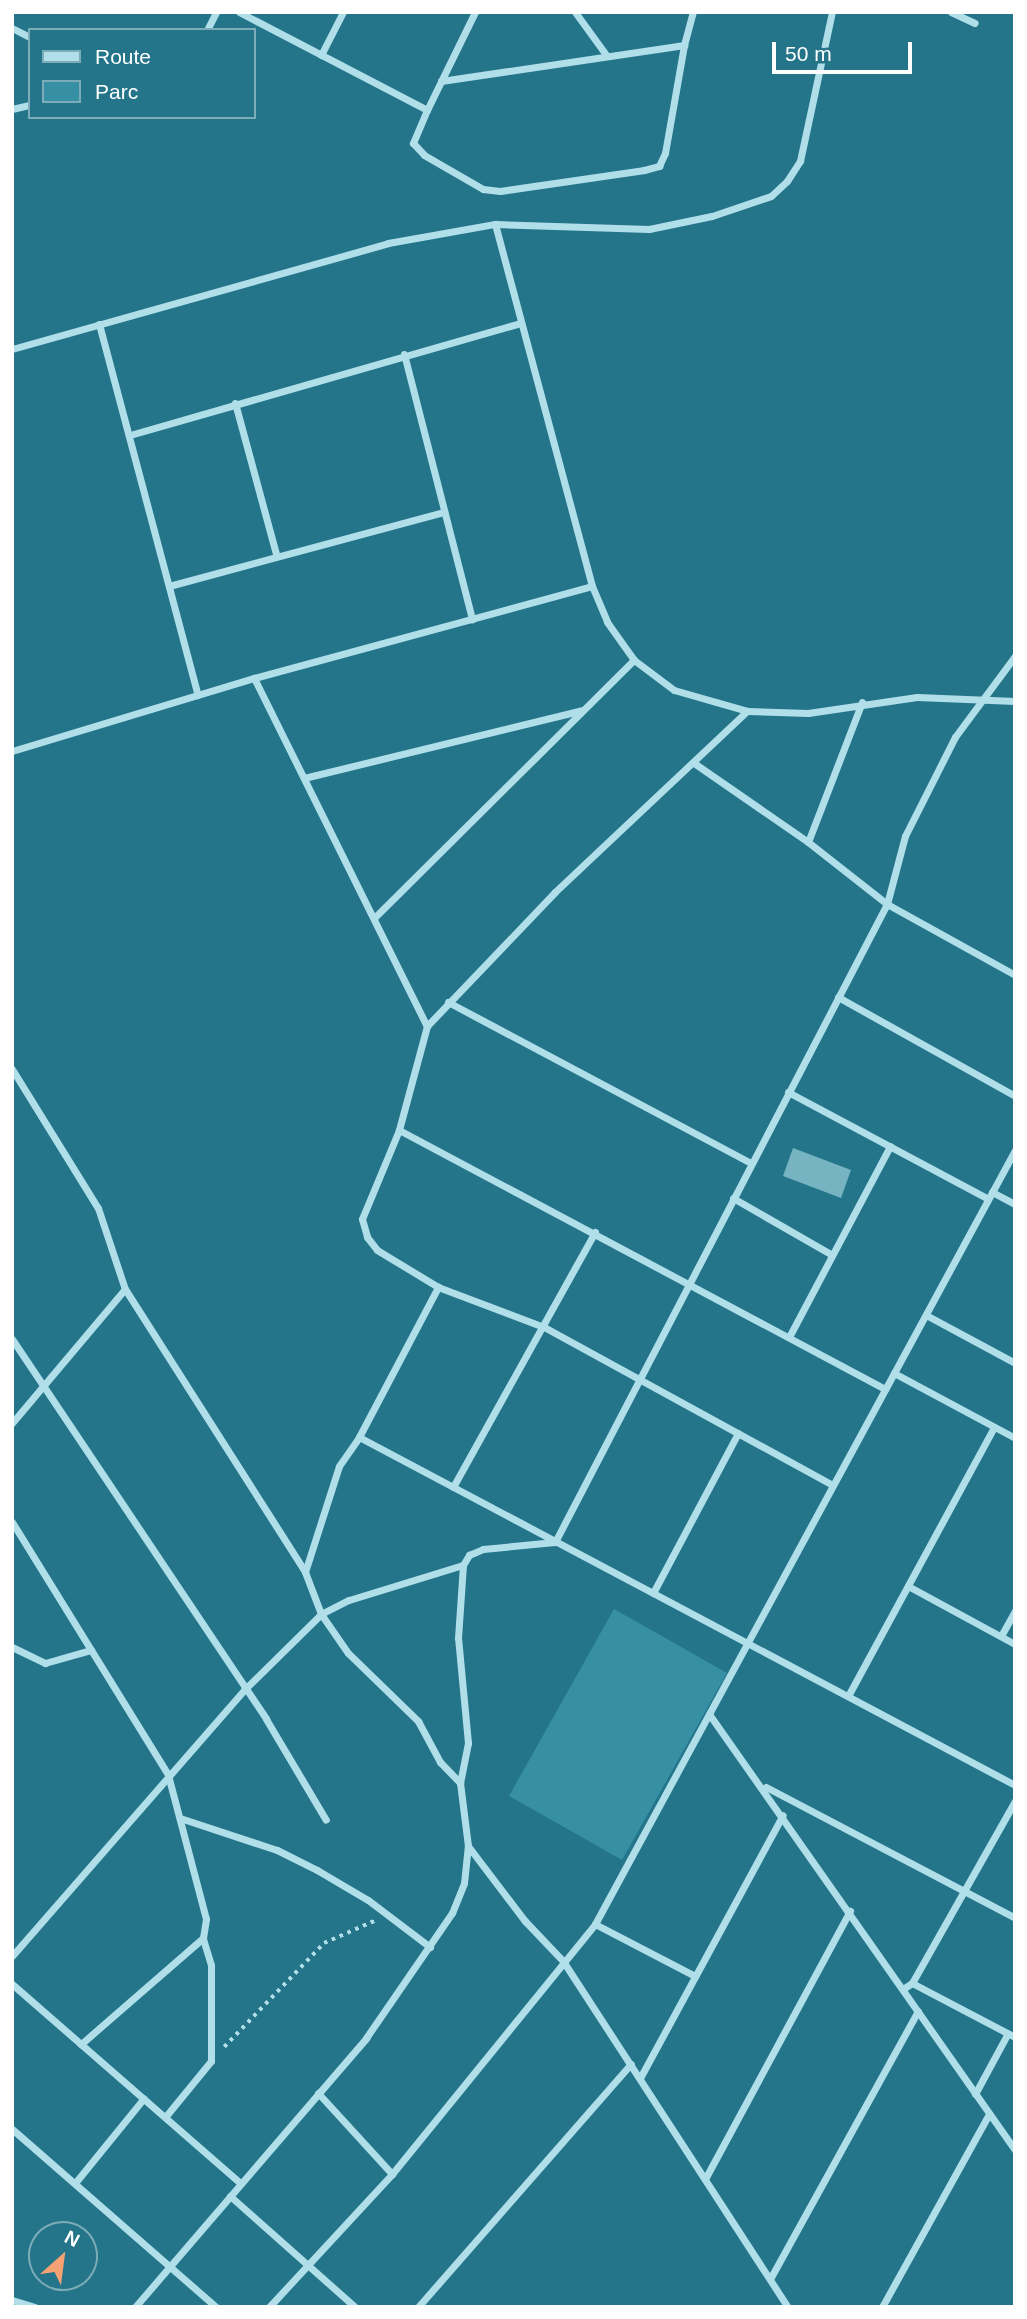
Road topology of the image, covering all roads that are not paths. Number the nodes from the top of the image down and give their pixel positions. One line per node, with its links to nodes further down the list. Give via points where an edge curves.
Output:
1 (216, 12): 11 (street)
2 (239, 12): 14 (street)
3 (343, 12): 14 (street)
4 (475, 12): 16 (street)
5 (575, 12): 15 (street)
6 (693, 12): 13 (street)
7 (832, 12): 18 (street, via 800,161 771,195 712,216 649,229)
8 (951, 12): 9 (street)
9 (975, 23)
10 (12, 28): 12 (street)
11 (208, 28)
12 (28, 36)
13 (684, 45): 15 (street); 17 (street, via 665,153 659,166 644,170 499,191 483,189 424,155 414,143)
14 (321, 55): 17 (street)
15 (607, 56): 16 (street)
16 (441, 81): 17 (street)
17 (427, 110)
18 (495, 224): 19 (street); 20 (street, via 388,243)
19 (520, 323): 22 (street); 28 (street)
20 (99, 324): 21 (street); 24 (street)
21 (12, 349)
22 (404, 354): 23 (street); 25 (street)
23 (235, 403): 24 (street); 26 (street)
24 (130, 435): 27 (street)
25 (444, 512): 26 (street); 29 (street)
26 (276, 554): 27 (street)
27 (169, 586): 33 (street)
28 (592, 586): 29 (street); 31 (street, via 607,622)
29 (472, 619): 32 (street)
30 (1015, 656): 34 (street)
31 (634, 660): 37 (street); 38 (street, via 674,690)
32 (254, 678): 33 (street); 41 (street)
33 (198, 695): 39 (street)
34 (985, 698): 35 (street); 36 (street, via 935,696); 43 (street, via 955,737 905,836)
35 (1015, 701)
36 (862, 702): 38 (street, via 808,713); 42 (street)
37 (584, 710): 41 (street); 44 (street)
38 (747, 711): 40 (street)
39 (12, 751)
40 (694, 763): 42 (street); 47 (street, via 555,892)
41 (304, 778): 44 (street)
42 (808, 842): 43 (street)
43 (887, 904): 45 (street); 46 (street)
44 (375, 916): 48 (street)
45 (1015, 975)
46 (838, 997): 50 (street); 51 (street)
47 (448, 1002): 48 (street); 55 (street)
48 (427, 1026): 52 (street)
49 (12, 1069): 63 (street, via 98,1208)
50 (789, 1091): 53 (street); 55 (street)
51 (1015, 1096)
52 (399, 1130): 59 (street); 62 (street, via 362,1219 377,1250)
53 (890, 1146): 56 (street); 60 (street)
54 (1015, 1150): 56 (street)
55 (751, 1163): 57 (street)
56 (990, 1196): 58 (street); 64 (street)
57 (733, 1198): 60 (street); 61 (street)
58 (1015, 1204)
59 (595, 1232): 61 (street); 65 (street)
60 (832, 1255): 66 (street)
61 (688, 1283): 66 (street); 70 (street)
62 (438, 1287): 65 (street); 76 (street)
63 (125, 1289): 71 (street); 83 (street)
64 (926, 1315): 68 (street); 69 (street)
65 (544, 1327): 70 (street); 79 (street)
66 (789, 1337): 72 (street)
67 (12, 1339): 71 (street)
68 (1015, 1363)
69 (894, 1373): 72 (street); 74 (street)
70 (638, 1379): 75 (street); 81 (street)
71 (46, 1384): 73 (street); 93 (street)
72 (885, 1389): 78 (street)
73 (12, 1423)
74 (994, 1427): 77 (street); 84 (street)
75 (738, 1433): 78 (street); 85 (street)
76 (359, 1437): 79 (street); 83 (street, via 330,1485)
77 (1015, 1438)
78 (833, 1485): 89 (street)
79 (453, 1487): 81 (street)
80 (12, 1522): 92 (street)
81 (555, 1542): 82 (street, via 483,1549 469,1555); 85 (street)
82 (463, 1564): 87 (street, via 349,1600); 97 (street, via 458,1638 468,1743)
83 (305, 1572): 87 (street)
84 (908, 1586): 88 (street); 94 (street)
85 (653, 1593): 89 (street)
86 (1015, 1611): 88 (street)
87 (321, 1614): 93 (street); 97 (street, via 348,1653 418,1721 440,1762)
88 (1001, 1636): 90 (street)
89 (747, 1643): 94 (street); 95 (street)
90 (1015, 1644)
91 (12, 1647): 92 (street, via 45,1662)
92 (91, 1650): 96 (street)
93 (244, 1690): 96 (street); 103 (street)
94 (848, 1696): 99 (street)
95 (709, 1714): 98 (street); 108 (street)
96 (168, 1775): 102 (street); 111 (street)
97 (460, 1783): 104 (street)
98 (762, 1785): 101 (street); 105 (street)
99 (1015, 1785)
100 (1015, 1801): 105 (street)
101 (783, 1815): 106 (street); 113 (street)
102 (180, 1818): 109 (street, via 206,1919); 110 (street, via 277,1850 368,1900)
103 (326, 1821)
104 (468, 1846): 110 (street, via 464,1884); 112 (street, via 525,1921)
105 (964, 1892): 107 (street); 114 (street)
106 (850, 1911): 116 (street); 130 (street)
107 (1015, 1918)
108 (595, 1924): 112 (street); 113 (street)
109 (202, 1938): 119 (street); 126 (street, via 211,1965 211,2061)
110 (430, 1947): 122 (street, via 366,2038)
111 (12, 1956)
112 (563, 1961): 120 (street); 129 (street)
113 (695, 1976): 121 (street)
114 (912, 1983): 116 (street); 118 (street)
115 (12, 1984): 119 (street)
116 (903, 1989): 117 (street)
117 (918, 2011): 123 (street); 136 (street)
118 (1011, 2035): 123 (street)
119 (81, 2044): 124 (street)
120 (631, 2064): 121 (street); 143 (street)
121 (640, 2078): 130 (street)
122 (318, 2093): 129 (street); 132 (street)
123 (975, 2094): 125 (street)
124 (144, 2098): 126 (street); 131 (street)
125 (989, 2114): 128 (street); 145 (street)
126 (166, 2116): 132 (street)
127 (12, 2129): 131 (street)
128 (1015, 2150)
129 (392, 2174): 134 (street)
130 (705, 2179): 136 (street)
131 (75, 2183): 135 (street)
132 (240, 2183): 133 (street)
133 (230, 2196): 134 (street); 135 (street)
134 (306, 2264): 141 (street); 142 (street)
135 (169, 2266): 139 (street); 140 (street)
136 (770, 2279): 144 (street)
137 (12, 2300): 138 (street)
138 (35, 2307)
139 (135, 2307)
140 (216, 2307)
141 (269, 2307)
142 (355, 2307)
143 (418, 2307)
144 (788, 2307)
145 (882, 2307)

